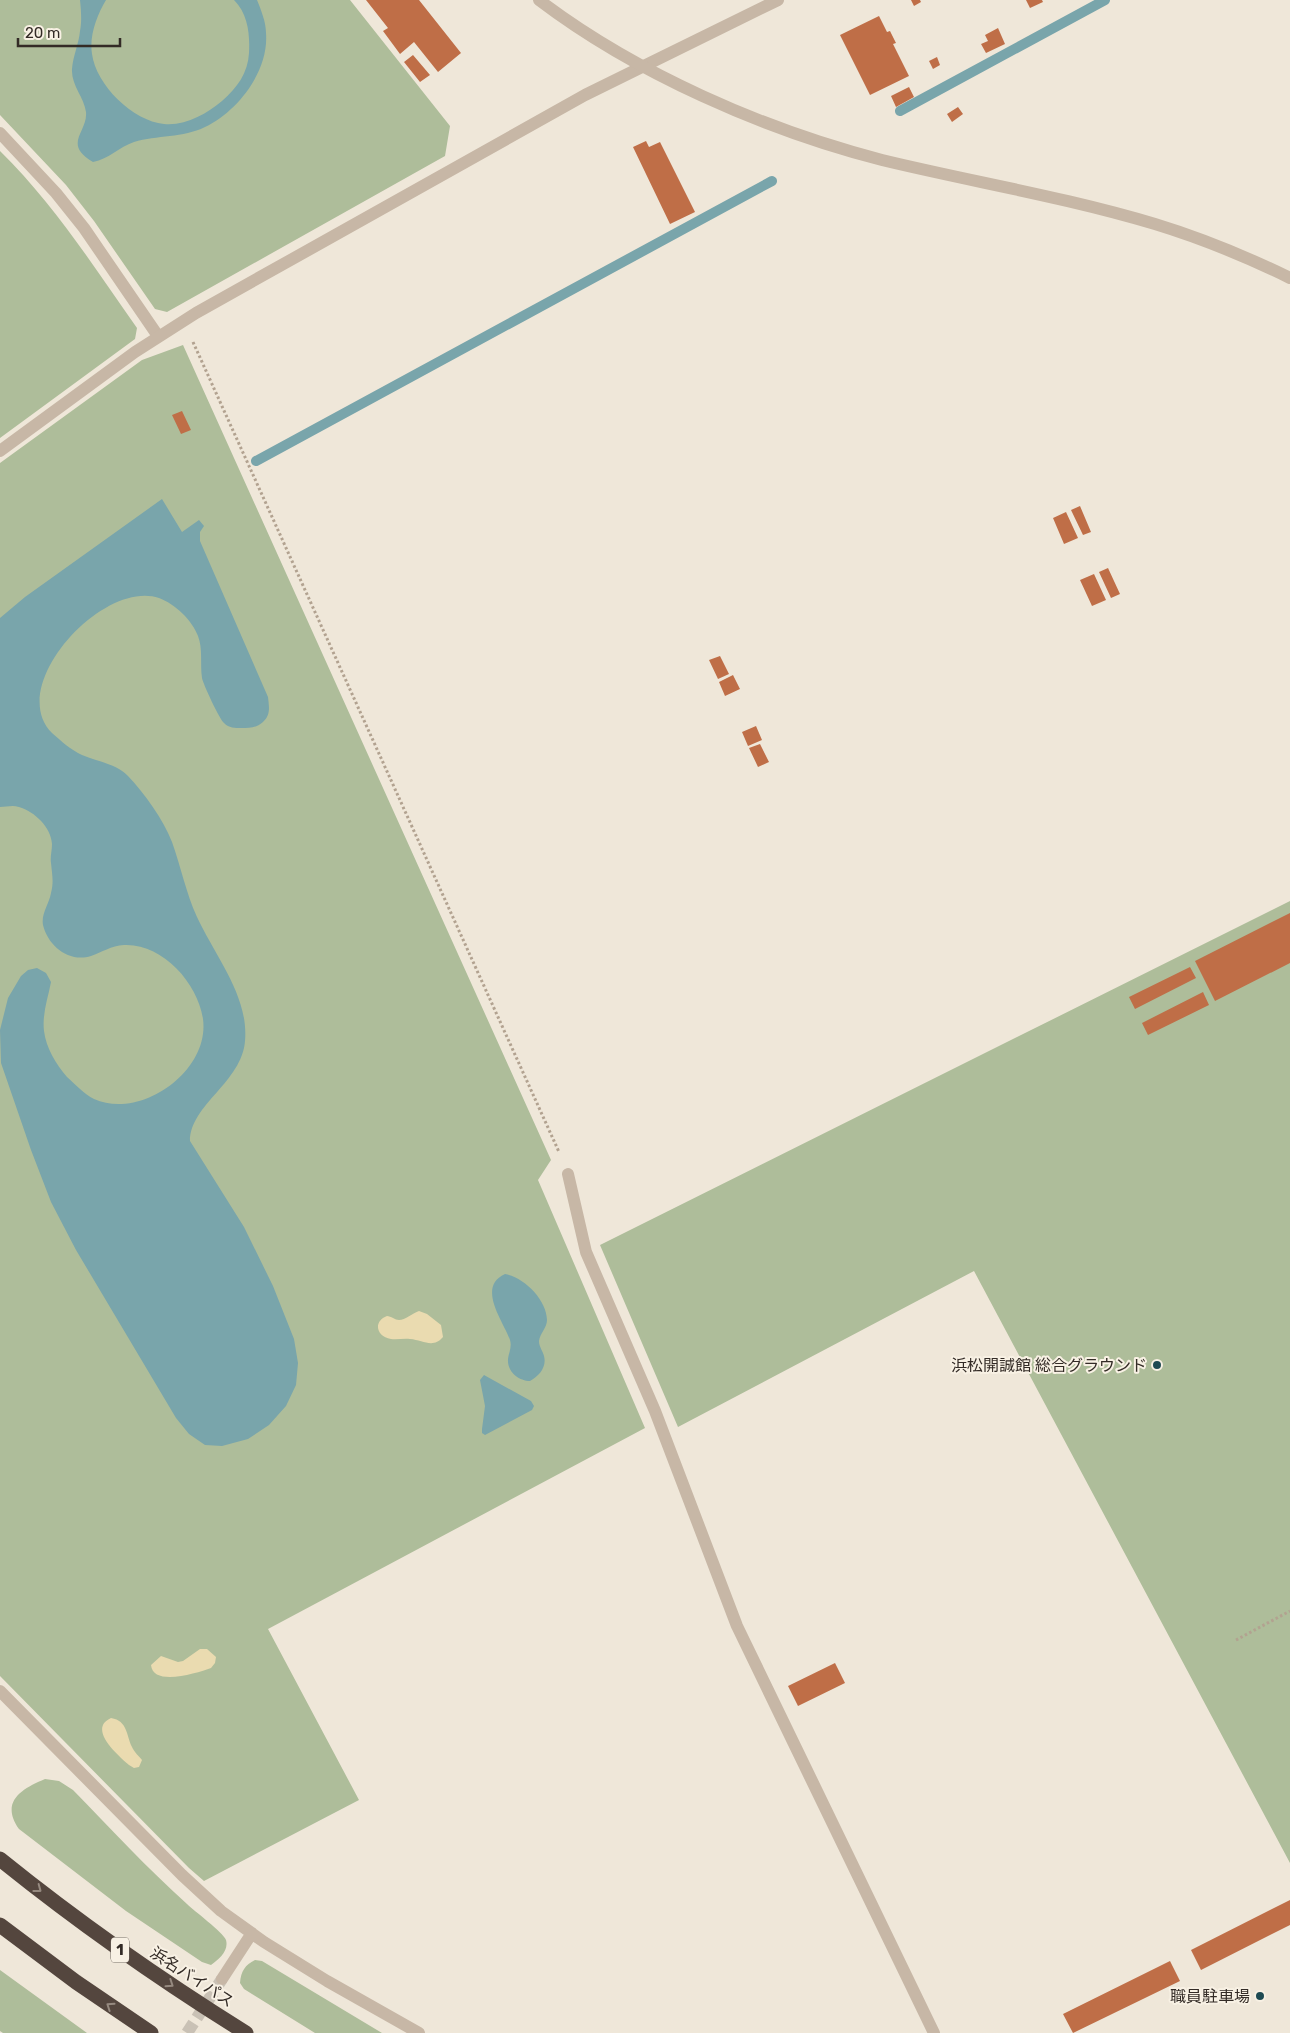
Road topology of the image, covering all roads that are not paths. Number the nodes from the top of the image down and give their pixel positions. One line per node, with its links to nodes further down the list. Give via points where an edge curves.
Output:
1 (539, 0): 3 (street)
2 (778, 0): 3 (street)
3 (644, 66): 5 (street, via 730,108 813,139 882,160 1156,224 1209,242); 6 (street)
4 (0, 133): 6 (street, via 84,228)
5 (1290, 278)
6 (158, 336): 7 (street)
7 (0, 451)
8 (568, 1174): 17 (street, via 586,1252 655,1411 737,1626)
9 (0, 1691): 12 (street, via 182,1876)
10 (0, 1859): 15 (highway, 浜名バイパス / 1, one-way to 15, via 105,1940)
11 (0, 1925): 14 (highway, one-way to 11)
12 (252, 1932): 13 (street); 16 (street, via 327,1981)
13 (222, 1979)
14 (151, 2033)
15 (246, 2033)
16 (419, 2033)
17 (934, 2033)

